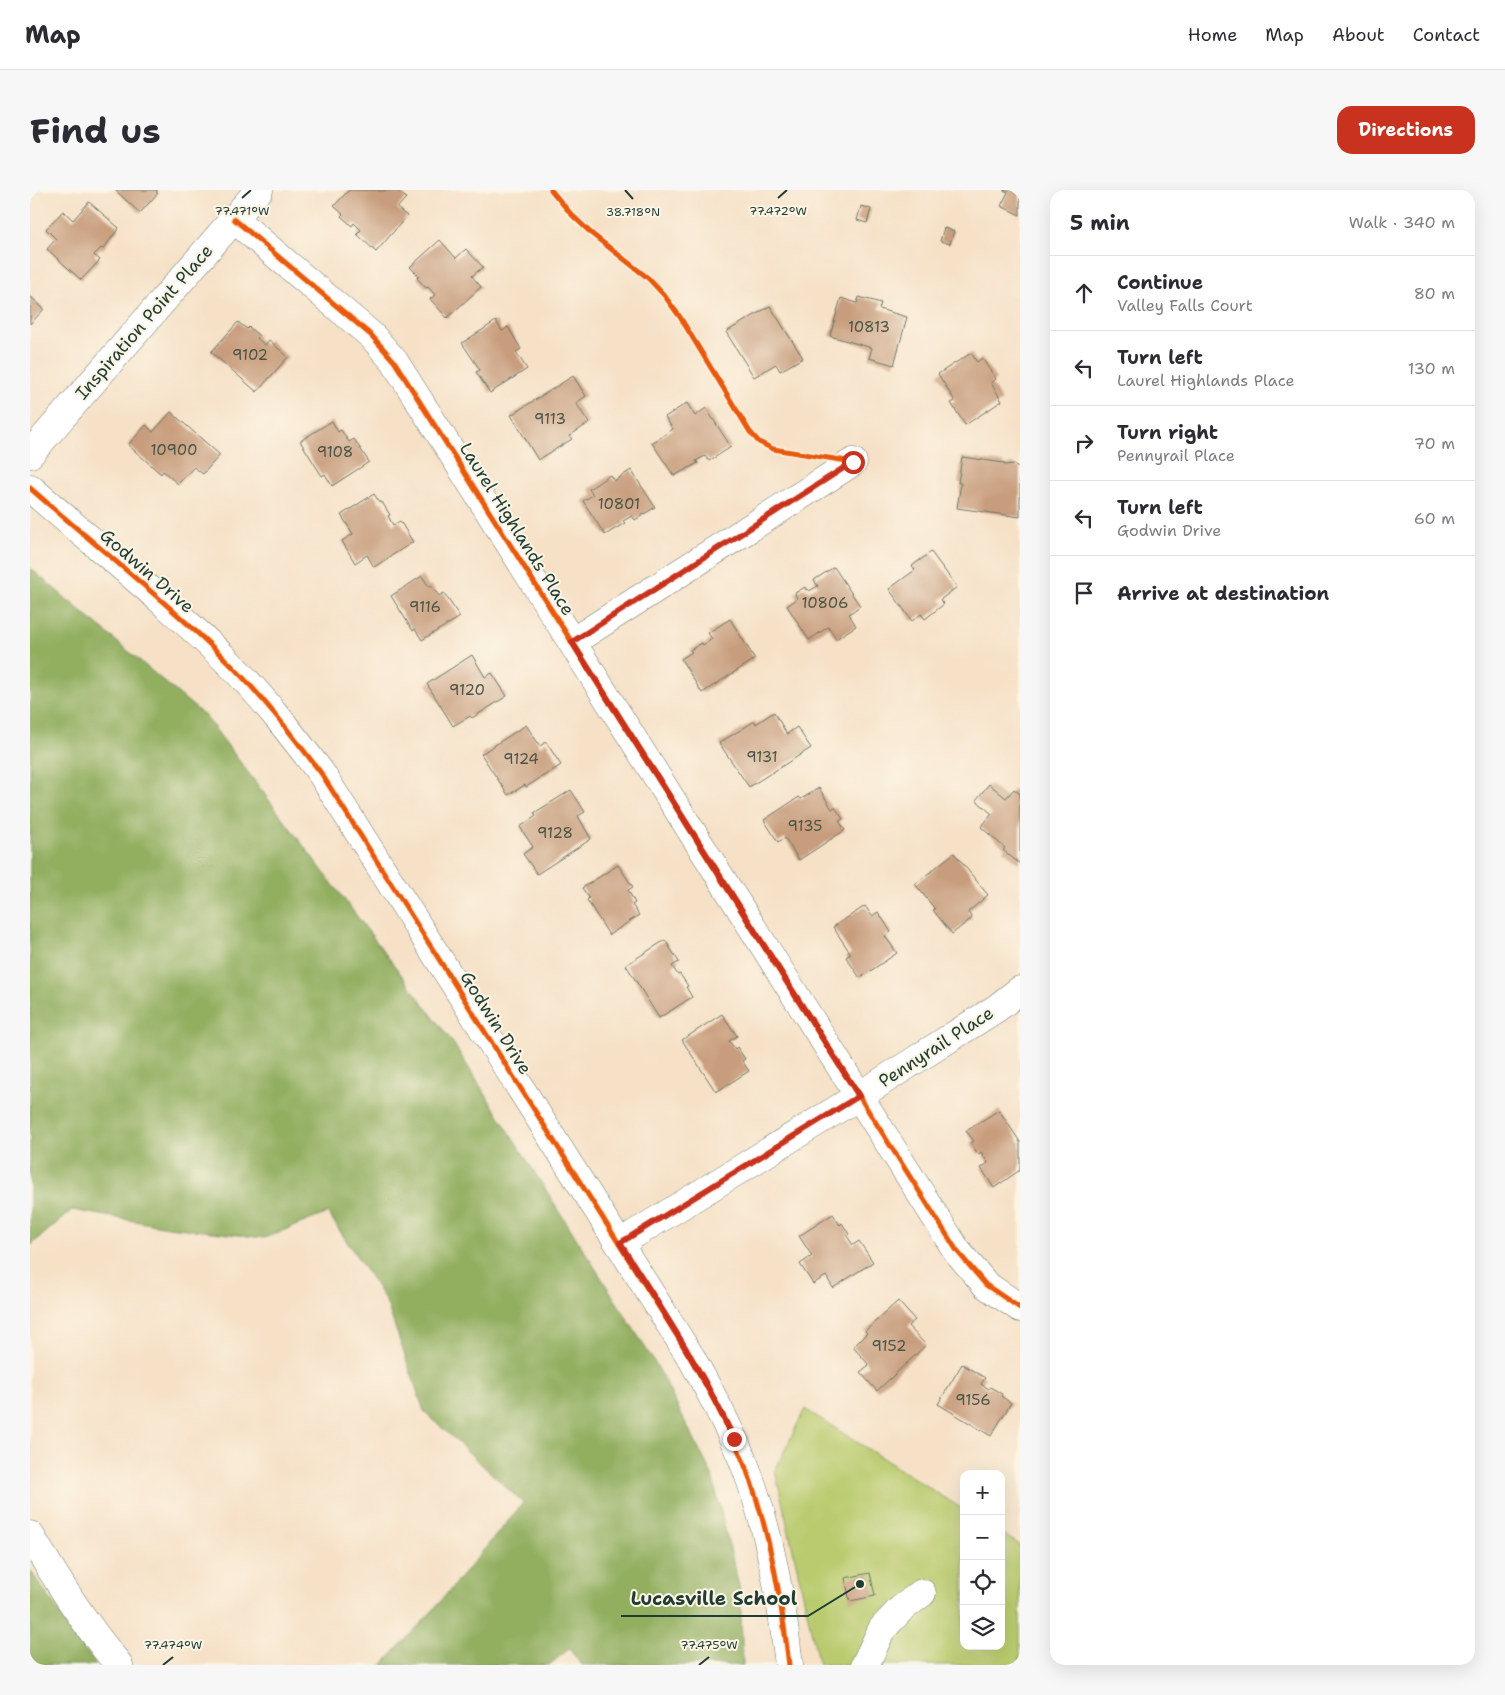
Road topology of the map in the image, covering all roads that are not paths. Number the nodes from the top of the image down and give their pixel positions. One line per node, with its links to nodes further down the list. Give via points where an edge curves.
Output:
1 (259, 190): 2 (street, Inspiration Point Place)
2 (234, 219): 3 (street, Inspiration Point Place); 6 (street, Laurel Highlands Place, via 384,348)
3 (30, 454)
4 (853, 462): 6 (street)
5 (30, 488): 9 (street, Godwin Drive, via 192,628 276,714 321,773)
6 (572, 642): 8 (street, Laurel Highlands Place)
7 (1020, 990): 8 (street, Pennyrail Place)
8 (859, 1096): 9 (street, Pennyrail Place); 10 (street, Laurel Highlands Place, via 957,1251 986,1285)
9 (620, 1243): 14 (street, Godwin Drive, via 720,1408 746,1468 767,1532 782,1606)
10 (1020, 1308)
11 (30, 1535): 13 (street, via 85,1622)
12 (922, 1593): 15 (street, via 882,1629)
13 (119, 1665)
14 (789, 1665)
15 (866, 1665)

